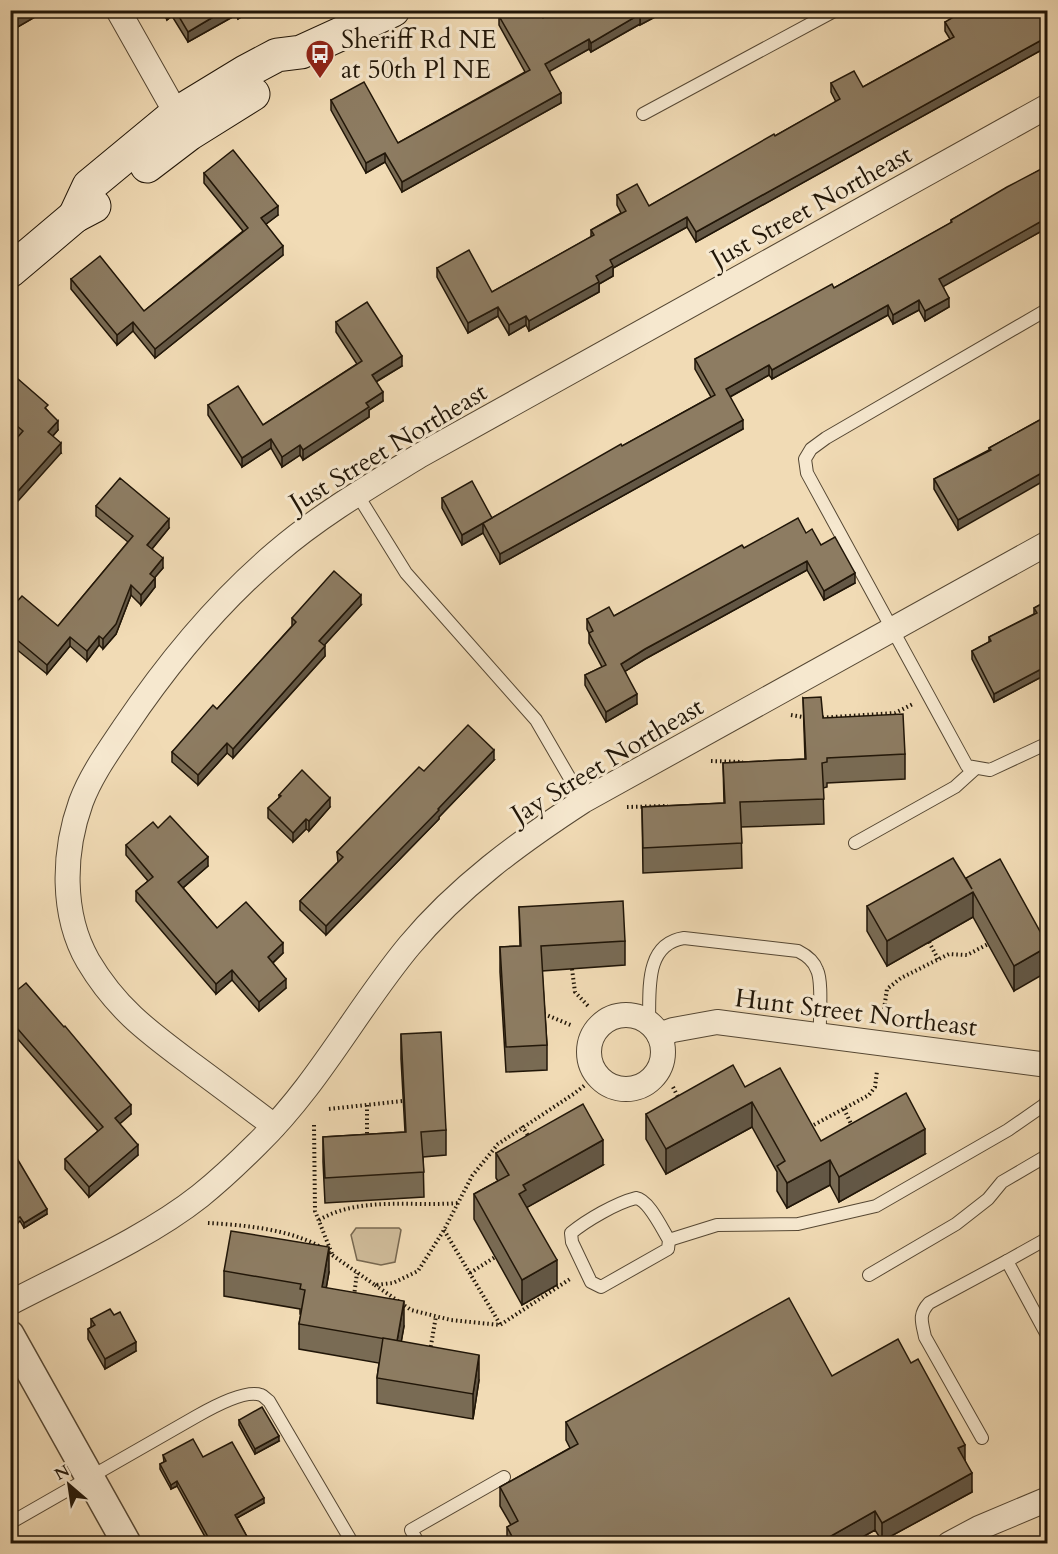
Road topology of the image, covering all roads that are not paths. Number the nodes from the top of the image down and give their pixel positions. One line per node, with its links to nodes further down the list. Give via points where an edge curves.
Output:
1 (118, 10): 6 (street)
2 (393, 10): 6 (main road, via 301,52 277,55 244,72)
3 (836, 10): 5 (lane)
4 (1047, 106): 9 (street, Just Street Northeast, via 429,450)
5 (643, 114)
6 (183, 124): 7 (main road, via 89,186 75,216)
7 (10, 271)
8 (1047, 309): 11 (lane, via 826,438 805,459 807,473)
9 (357, 494): 14 (lane, via 406,573 536,720); 20 (street, Just Street Northeast, via 256,571 150,689 98,767 82,801 68,854 74,926 87,959 111,995 141,1026)
10 (1047, 543): 11 (street, Jay Street Northeast)
11 (892, 629): 13 (lane, via 967,766); 14 (street, Jay Street Northeast)
12 (1047, 743): 13 (lane, via 990,770)
13 (976, 768): 15 (lane, via 955,787)
14 (583, 801): 20 (street, Jay Street Northeast, via 493,865 430,921 388,973 302,1095)
15 (855, 843)
16 (654, 1028): 17 (street, Hunt Street Northeast, via 717,1022); 17 (lane, via 651,977 655,962 662,947 684,938 805,954 819,973)
17 (819, 1036): 18 (street, Hunt Street Northeast)
18 (1047, 1065)
19 (1047, 1099): 23 (lane, via 1008,1130 876,1206 798,1224 717,1225)
20 (274, 1126): 26 (street, Jay Street Northeast, via 190,1203 130,1240)
21 (1047, 1155): 25 (lane, via 1002,1182 988,1199 956,1224)
22 (1047, 1238): 24 (lane)
23 (669, 1240): 23 (lane, via 668,1249 601,1287 591,1281 571,1233 627,1201 642,1199)
24 (1007, 1261): 28 (lane); 29 (lane, via 922,1310 925,1337)
25 (869, 1275)
26 (10, 1303)
27 (10, 1335): 31 (street)
28 (1047, 1337)
29 (982, 1438)
30 (504, 1477): 37 (lane, via 411,1530)
31 (90, 1478): 33 (lane); 35 (street); 36 (lane, via 224,1402 261,1395 269,1401)
32 (1047, 1499): 34 (street)
33 (10, 1523)
34 (983, 1536): 38 (street)
35 (127, 1544)
36 (353, 1544)
37 (418, 1544)
38 (949, 1544)

